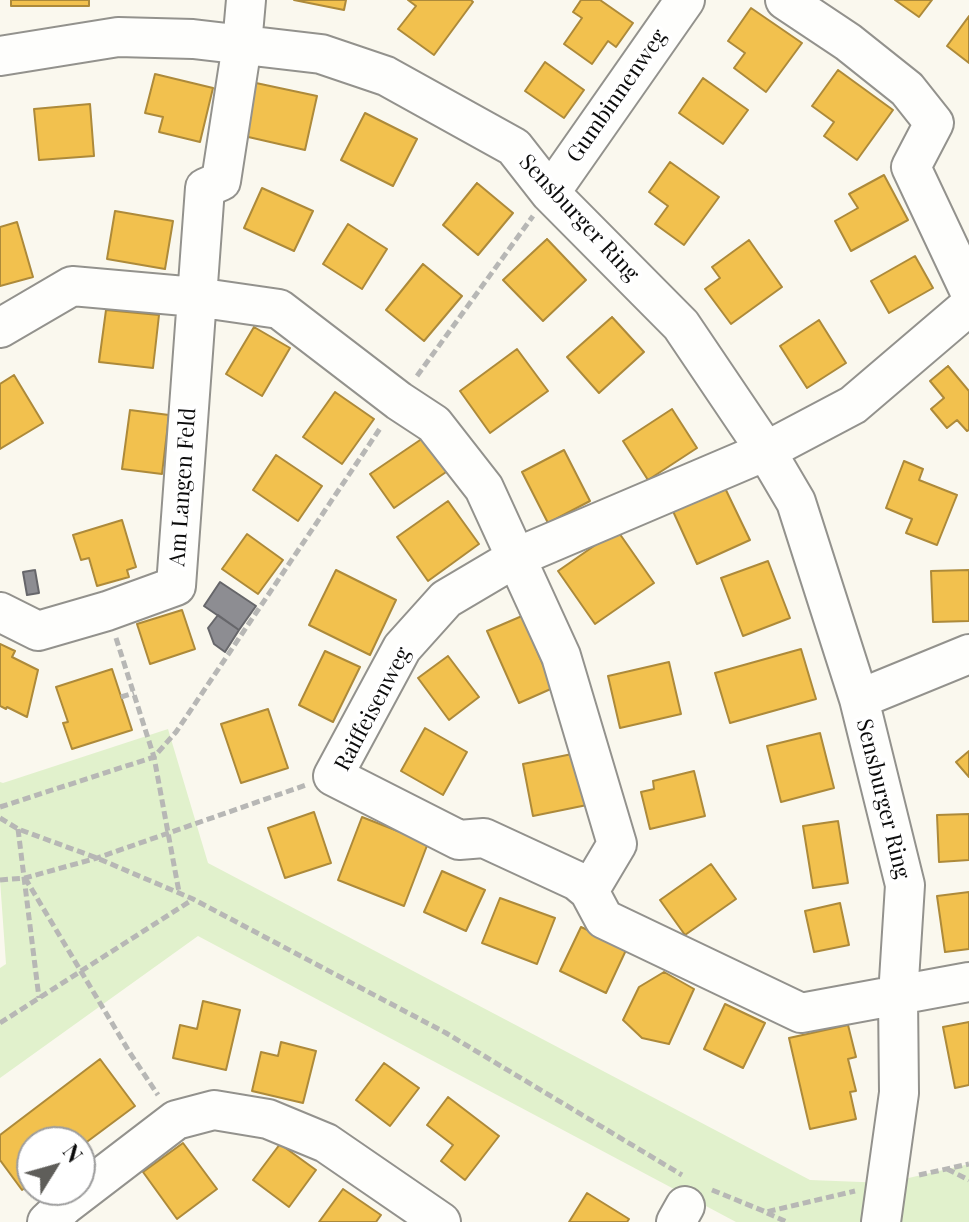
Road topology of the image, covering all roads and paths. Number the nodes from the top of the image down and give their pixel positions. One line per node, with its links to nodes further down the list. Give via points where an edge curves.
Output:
1 (246, 0): 4 (street)
2 (685, 0): 6 (street, Gumbinnenweg)
3 (785, 0): 7 (street, via 907,89 934,123 911,167)
4 (242, 45): 5 (street, Sensburger Ring, via 118,37); 6 (street, Sensburger Ring, via 321,54 386,76 514,147); 8 (street, Am Langen Feld, via 221,181 205,188)
5 (0, 56)
6 (550, 193): 11 (path); 12 (street, Sensburger Ring, via 681,325)
7 (969, 290)
8 (196, 297): 10 (street, via 72,286); 11 (street, via 279,309); 14 (street, Am Langen Feld, via 176,586)
9 (969, 306): 12 (street, via 853,405)
10 (0, 328)
11 (399, 401): 13 (street, via 434,424 484,488); 20 (path)
12 (766, 451): 13 (street, Raiffeisenweg); 19 (street, Sensburger Ring, via 796,502)
13 (517, 557): 21 (street, Raiffeisenweg, via 446,599 402,648); 29 (street, via 561,656 617,844)
14 (107, 611): 15 (street, Am Langen Feld, via 38,631); 17 (path)
15 (0, 612)
16 (969, 654): 19 (street, Sensburger Ring)
17 (134, 693): 18 (path); 20 (path)
18 (121, 697)
19 (859, 699): 34 (street, Sensburger Ring, via 905,885)
20 (154, 757): 22 (path); 25 (path)
21 (333, 776): 25 (path); 29 (street, Raiffeisenweg, via 459,840 484,838)
22 (0, 807)
23 (0, 818): 24 (path)
24 (18, 829): 26 (path); 27 (path)
25 (168, 835): 26 (path); 30 (path)
26 (97, 858): 27 (path); 30 (path)
27 (25, 878): 28 (path); 32 (path); 35 (path)
28 (0, 880)
29 (589, 891): 34 (street, Raiffeisenweg, via 604,919 801,1013)
30 (179, 893): 31 (path)
31 (193, 899): 32 (path); 42 (path, via 446,1033)
32 (80, 970): 35 (path); 37 (path)
33 (969, 982): 34 (street)
34 (898, 996): 41 (street, Sensburger Ring, via 899,1093)
35 (39, 998): 36 (path)
36 (0, 1023)
37 (176, 1120): 44 (street); 45 (street, via 214,1110 268,1119 326,1143)
38 (969, 1164): 39 (path)
39 (946, 1169): 40 (path); 41 (path)
40 (969, 1180)
41 (887, 1183): 43 (path); 47 (street, Sensburger Ring)
42 (686, 1197): 43 (path)
43 (766, 1212): 46 (path)
44 (47, 1222)
45 (441, 1222)
46 (787, 1222)
47 (881, 1222)

